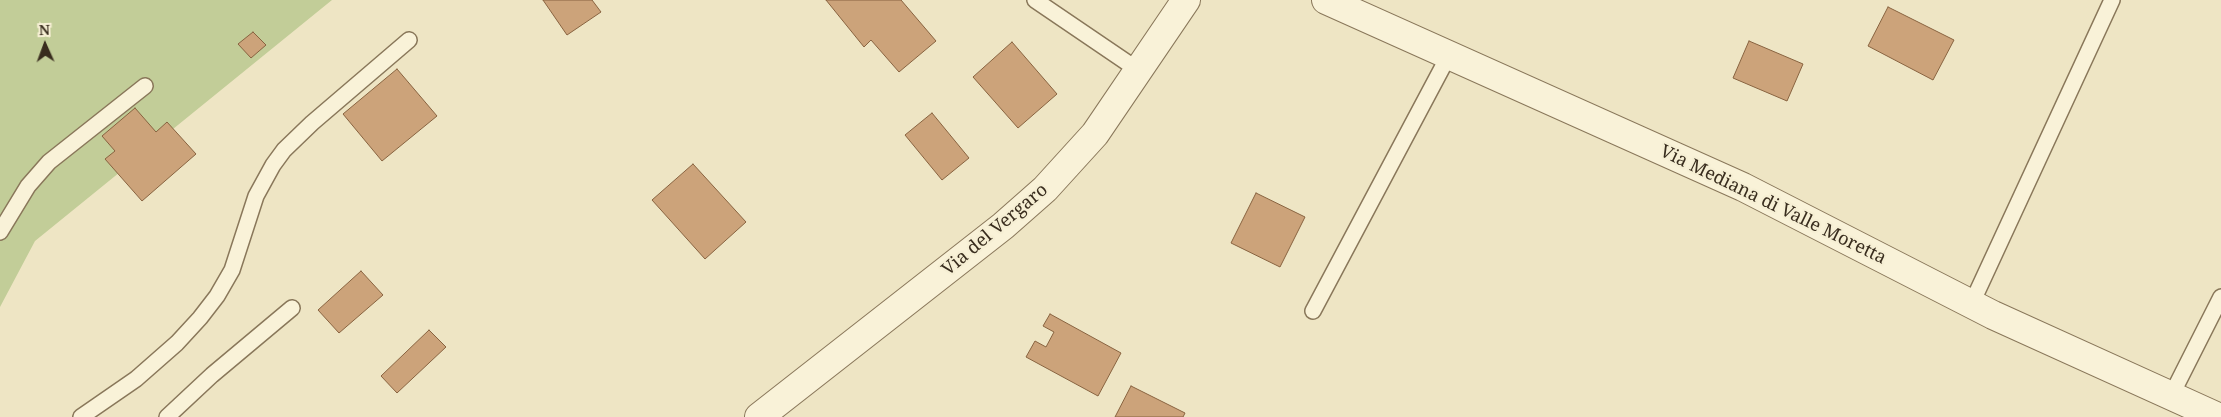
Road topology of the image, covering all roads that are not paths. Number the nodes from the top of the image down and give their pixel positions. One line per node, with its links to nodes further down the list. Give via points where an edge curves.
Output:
1 (1034, 0): 7 (lane)
2 (1186, 0): 7 (street, Via del Vergaro)
3 (1326, 0): 6 (street, Via Mediana di Valle Moretta)
4 (2112, 0): 11 (lane)
5 (409, 40): 15 (lane, via 312,123 272,165 256,196 232,270 200,318 136,379)
6 (1450, 55): 11 (street, Via Mediana di Valle Moretta, via 1743,187); 13 (lane)
7 (1138, 70): 17 (street, Via del Vergaro, via 1095,134 1030,203)
8 (145, 86): 9 (lane, via 49,162 28,186)
9 (0, 232)
10 (2221, 297): 14 (lane)
11 (1971, 305): 14 (street, Via Mediana di Valle Moretta)
12 (292, 308): 16 (lane)
13 (1313, 311)
14 (2171, 396): 18 (street, Via Mediana di Valle Moretta)
15 (81, 417)
16 (167, 417)
17 (759, 417)
18 (2218, 417)

